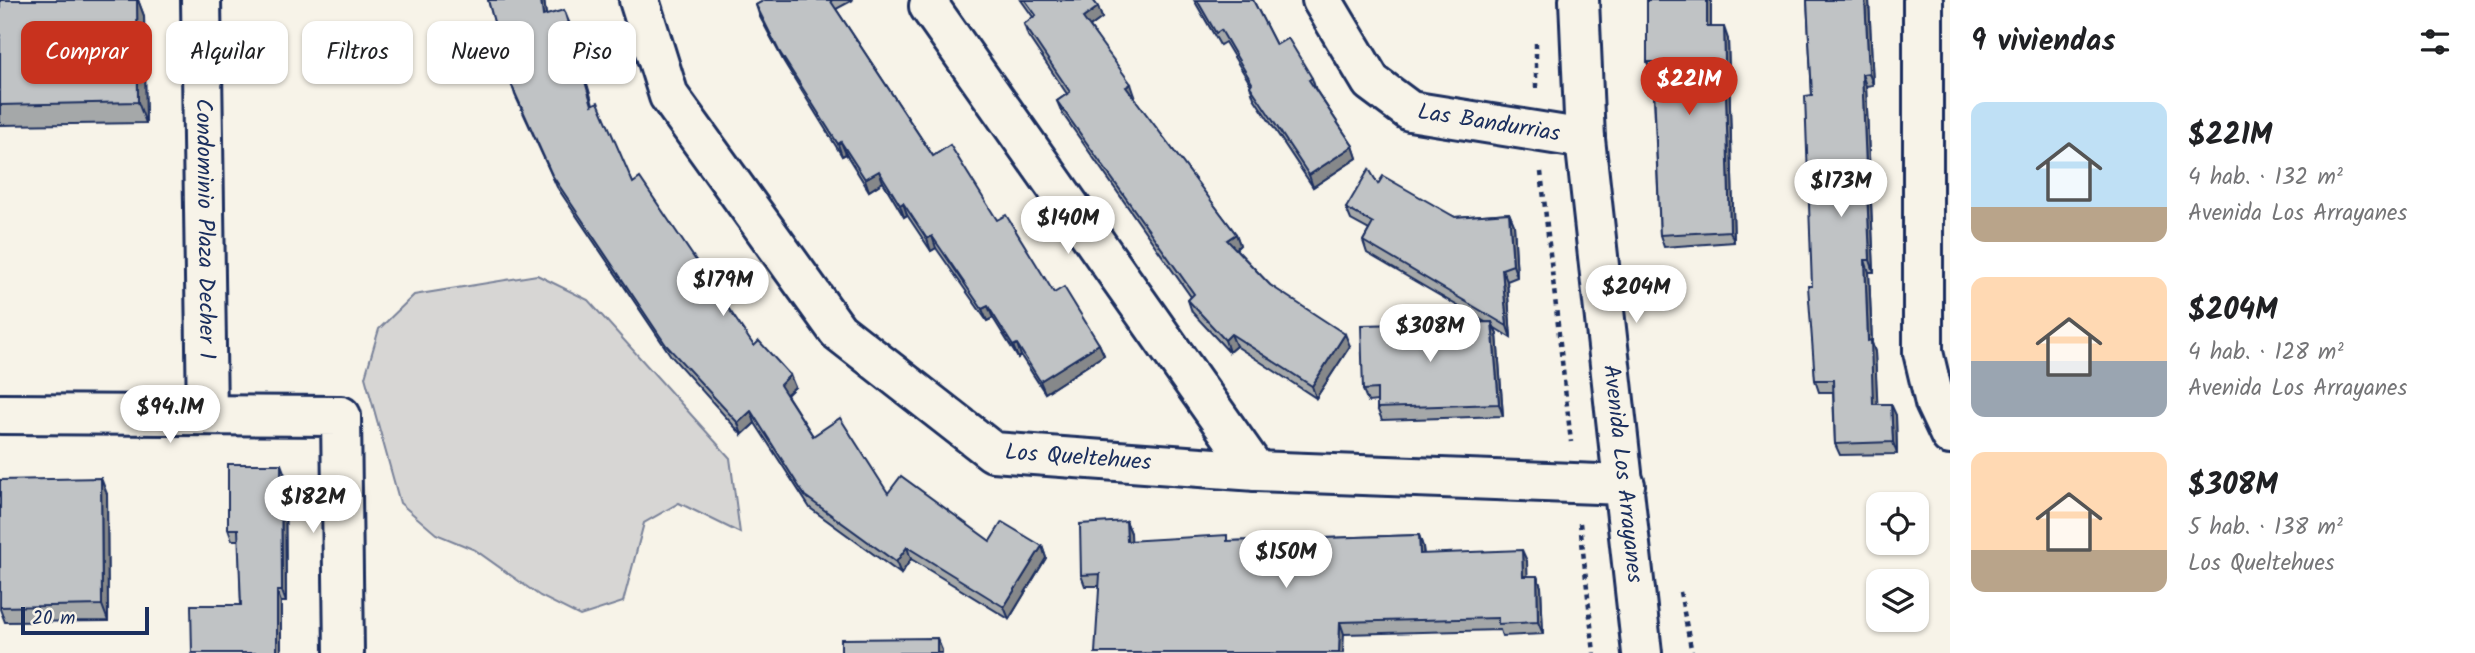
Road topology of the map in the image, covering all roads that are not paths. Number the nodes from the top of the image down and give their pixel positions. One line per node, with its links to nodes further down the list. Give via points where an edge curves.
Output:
1 (201, 0): 10 (street, Condominio Plaza Decher 1)
2 (639, 0): 12 (street, Los Queltehues, via 669,96 838,331 993,452)
3 (1322, 0): 7 (street, Las Bandurrias, via 1371,82 1410,111)
4 (1578, 0): 7 (street, Avenida Los Arrayanes)
5 (1923, 0): 8 (street)
6 (929, 6): 12 (street)
7 (1585, 139): 13 (street, Avenida Los Arrayanes)
8 (1937, 176): 11 (street, via 1923,352 1935,403)
9 (0, 414): 10 (street)
10 (207, 415): 14 (street, via 341,416)
11 (1950, 435)
12 (1256, 471): 13 (street, Los Queltehues)
13 (1625, 485): 15 (street, Avenida Los Arrayanes)
14 (344, 653)
15 (1642, 653)

